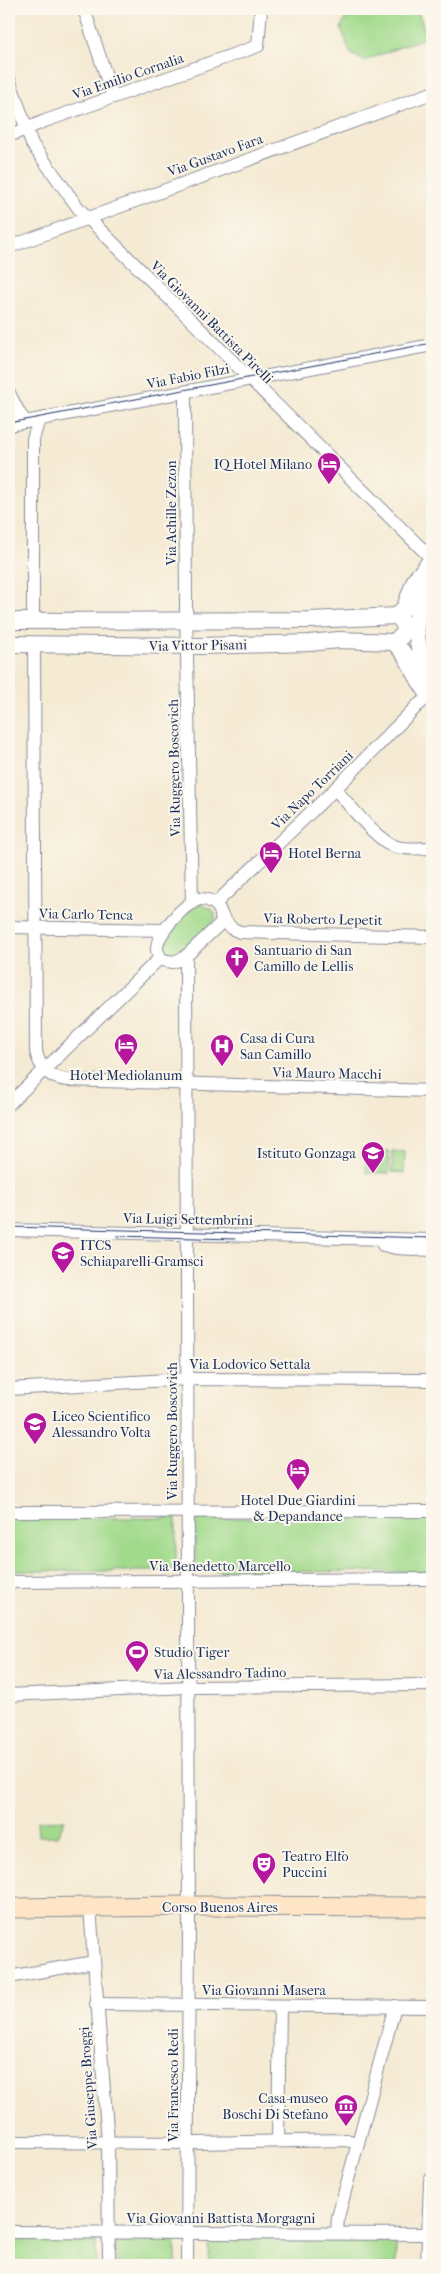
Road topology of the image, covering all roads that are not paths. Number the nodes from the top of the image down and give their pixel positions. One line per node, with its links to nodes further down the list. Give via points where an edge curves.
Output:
1 (84, 9): 5 (street)
2 (261, 9): 5 (street, Via Emilio Cornalia, via 258,46)
3 (9, 79): 6 (street, Via Giovanni Battista Pirelli)
4 (432, 93): 8 (street, Via Gustavo Fara)
5 (113, 97): 6 (street, Via Emilio Cornalia)
6 (26, 128): 7 (street, Via Emilio Cornalia); 8 (street, Via Giovanni Battista Pirelli, via 32,144)
7 (9, 136)
8 (87, 218): 9 (street, Via Gustavo Fara); 11 (street, Via Giovanni Battista Pirelli)
9 (9, 247)
10 (432, 345): 11 (street, Via Fabio Filzi)
11 (250, 380): 13 (street, Via Fabio Filzi); 16 (street, Via Giovanni Battista Pirelli)
12 (9, 393): 14 (street, via 18,413)
13 (185, 393): 14 (street, Via Fabio Filzi); 21 (street, Via Achille Zezon)
14 (32, 421): 15 (street, Via Fabio Filzi); 20 (street)
15 (9, 425)
16 (432, 559): 18 (street, via 415,580 405,607)
17 (432, 578): 25 (street, via 419,605 416,628)
18 (392, 617): 21 (street, Via Vittor Pisani, via 320,620); 22 (street, via 403,622 405,632)
19 (9, 621): 20 (street, Via Vittor Pisani)
20 (33, 621): 21 (street, Via Vittor Pisani)
21 (186, 633): 22 (street, Via Vittor Pisani, via 309,643 338,640); 24 (street, Via Vittor Pisani); 28 (street, Via Ruggero Boscovich)
22 (390, 642): 25 (street, via 401,649 416,678)
23 (9, 644): 24 (street, Via Vittor Pisani)
24 (34, 644): 31 (street)
25 (432, 692): 26 (street, Via Napo Torriani)
26 (335, 789): 27 (street, via 392,845); 29 (street, Via Napo Torriani)
27 (432, 848)
28 (192, 903): 29 (street, via 202,898); 32 (street)
29 (218, 910): 33 (street, Via Roberto Lepetit, via 229,926 240,932); 34 (street, Via Napo Torriani, via 219,925)
30 (9, 927): 31 (street, Via Carlo Tenca)
31 (35, 928): 32 (street, Via Carlo Tenca); 36 (street, via 36,1051)
32 (164, 930): 35 (street, via 156,945)
33 (432, 937)
34 (186, 956): 35 (street, via 173,962); 37 (street, Via Ruggero Boscovich)
35 (160, 958): 36 (street)
36 (44, 1070): 37 (street, Via Mauro Macchi, via 58,1080); 39 (street)
37 (187, 1085): 38 (street, Via Mauro Macchi); 41 (street, Via Ruggero Boscovich)
38 (432, 1091)
39 (9, 1104)
40 (9, 1230): 41 (street, Via Luigi Settembrini)
41 (187, 1234): 42 (street, Via Luigi Settembrini); 45 (street, Via Ruggero Boscovich)
42 (367, 1239): 43 (street, Via Luigi Settembrini); 44 (street, Via Luigi Settembrini, via 396,1248)
43 (432, 1240)
44 (432, 1250)
45 (187, 1379): 46 (street, Via Lodovico Settala); 47 (street, Via Lodovico Settala); 48 (street, Via Ruggero Boscovich)
46 (432, 1380)
47 (9, 1389)
48 (187, 1510): 49 (street); 50 (street); 53 (street, Via Ruggero Boscovich)
49 (432, 1511)
50 (9, 1512)
51 (432, 1580): 53 (street, Via Benedetto Marcello)
52 (9, 1582): 53 (street, Via Benedetto Marcello)
53 (188, 1582): 55 (street, Via Ruggero Boscovich)
54 (432, 1685): 55 (street, Via Alessandro Tadino)
55 (188, 1687): 56 (street, Via Alessandro Tadino); 57 (street, Via Ruggero Boscovich)
56 (9, 1694)
57 (189, 1906): 58 (main road, Corso Buenos Aires); 60 (main road, Corso Buenos Aires); 64 (street, Via Francesco Redi)
58 (432, 1907)
59 (9, 1908): 60 (main road, Corso Buenos Aires)
60 (90, 1908): 61 (street, Via Giuseppe Broggi)
61 (94, 1962): 62 (street); 63 (street, Via Giuseppe Broggi)
62 (9, 1977)
63 (96, 2004): 64 (street, Via Giovanni Masera); 70 (street, Via Giuseppe Broggi)
64 (188, 2005): 65 (street, Via Giovanni Masera); 71 (street, Via Francesco Redi)
65 (280, 2006): 66 (street, Via Giovanni Masera); 68 (street)
66 (395, 2006): 67 (street, Via Giovanni Masera); 72 (street)
67 (432, 2007)
68 (278, 2141): 71 (street); 72 (street, via 346,2140)
69 (9, 2142): 70 (street)
70 (108, 2142): 71 (street); 75 (street, Via Giuseppe Broggi)
71 (187, 2142): 76 (street, Via Francesco Redi)
72 (358, 2143): 77 (street, via 338,2217)
73 (432, 2181): 78 (street)
74 (9, 2232): 75 (street, Via Giovanni Battista Morgagni)
75 (109, 2232): 76 (street, Via Giovanni Battista Morgagni); 79 (street, Via Giuseppe Broggi)
76 (187, 2232): 77 (street, Via Giovanni Battista Morgagni); 80 (street, Via Francesco Redi)
77 (337, 2233): 78 (street, Via Giovanni Battista Morgagni)
78 (431, 2234): 81 (street)
79 (109, 2265)
80 (187, 2265)
81 (429, 2265)

